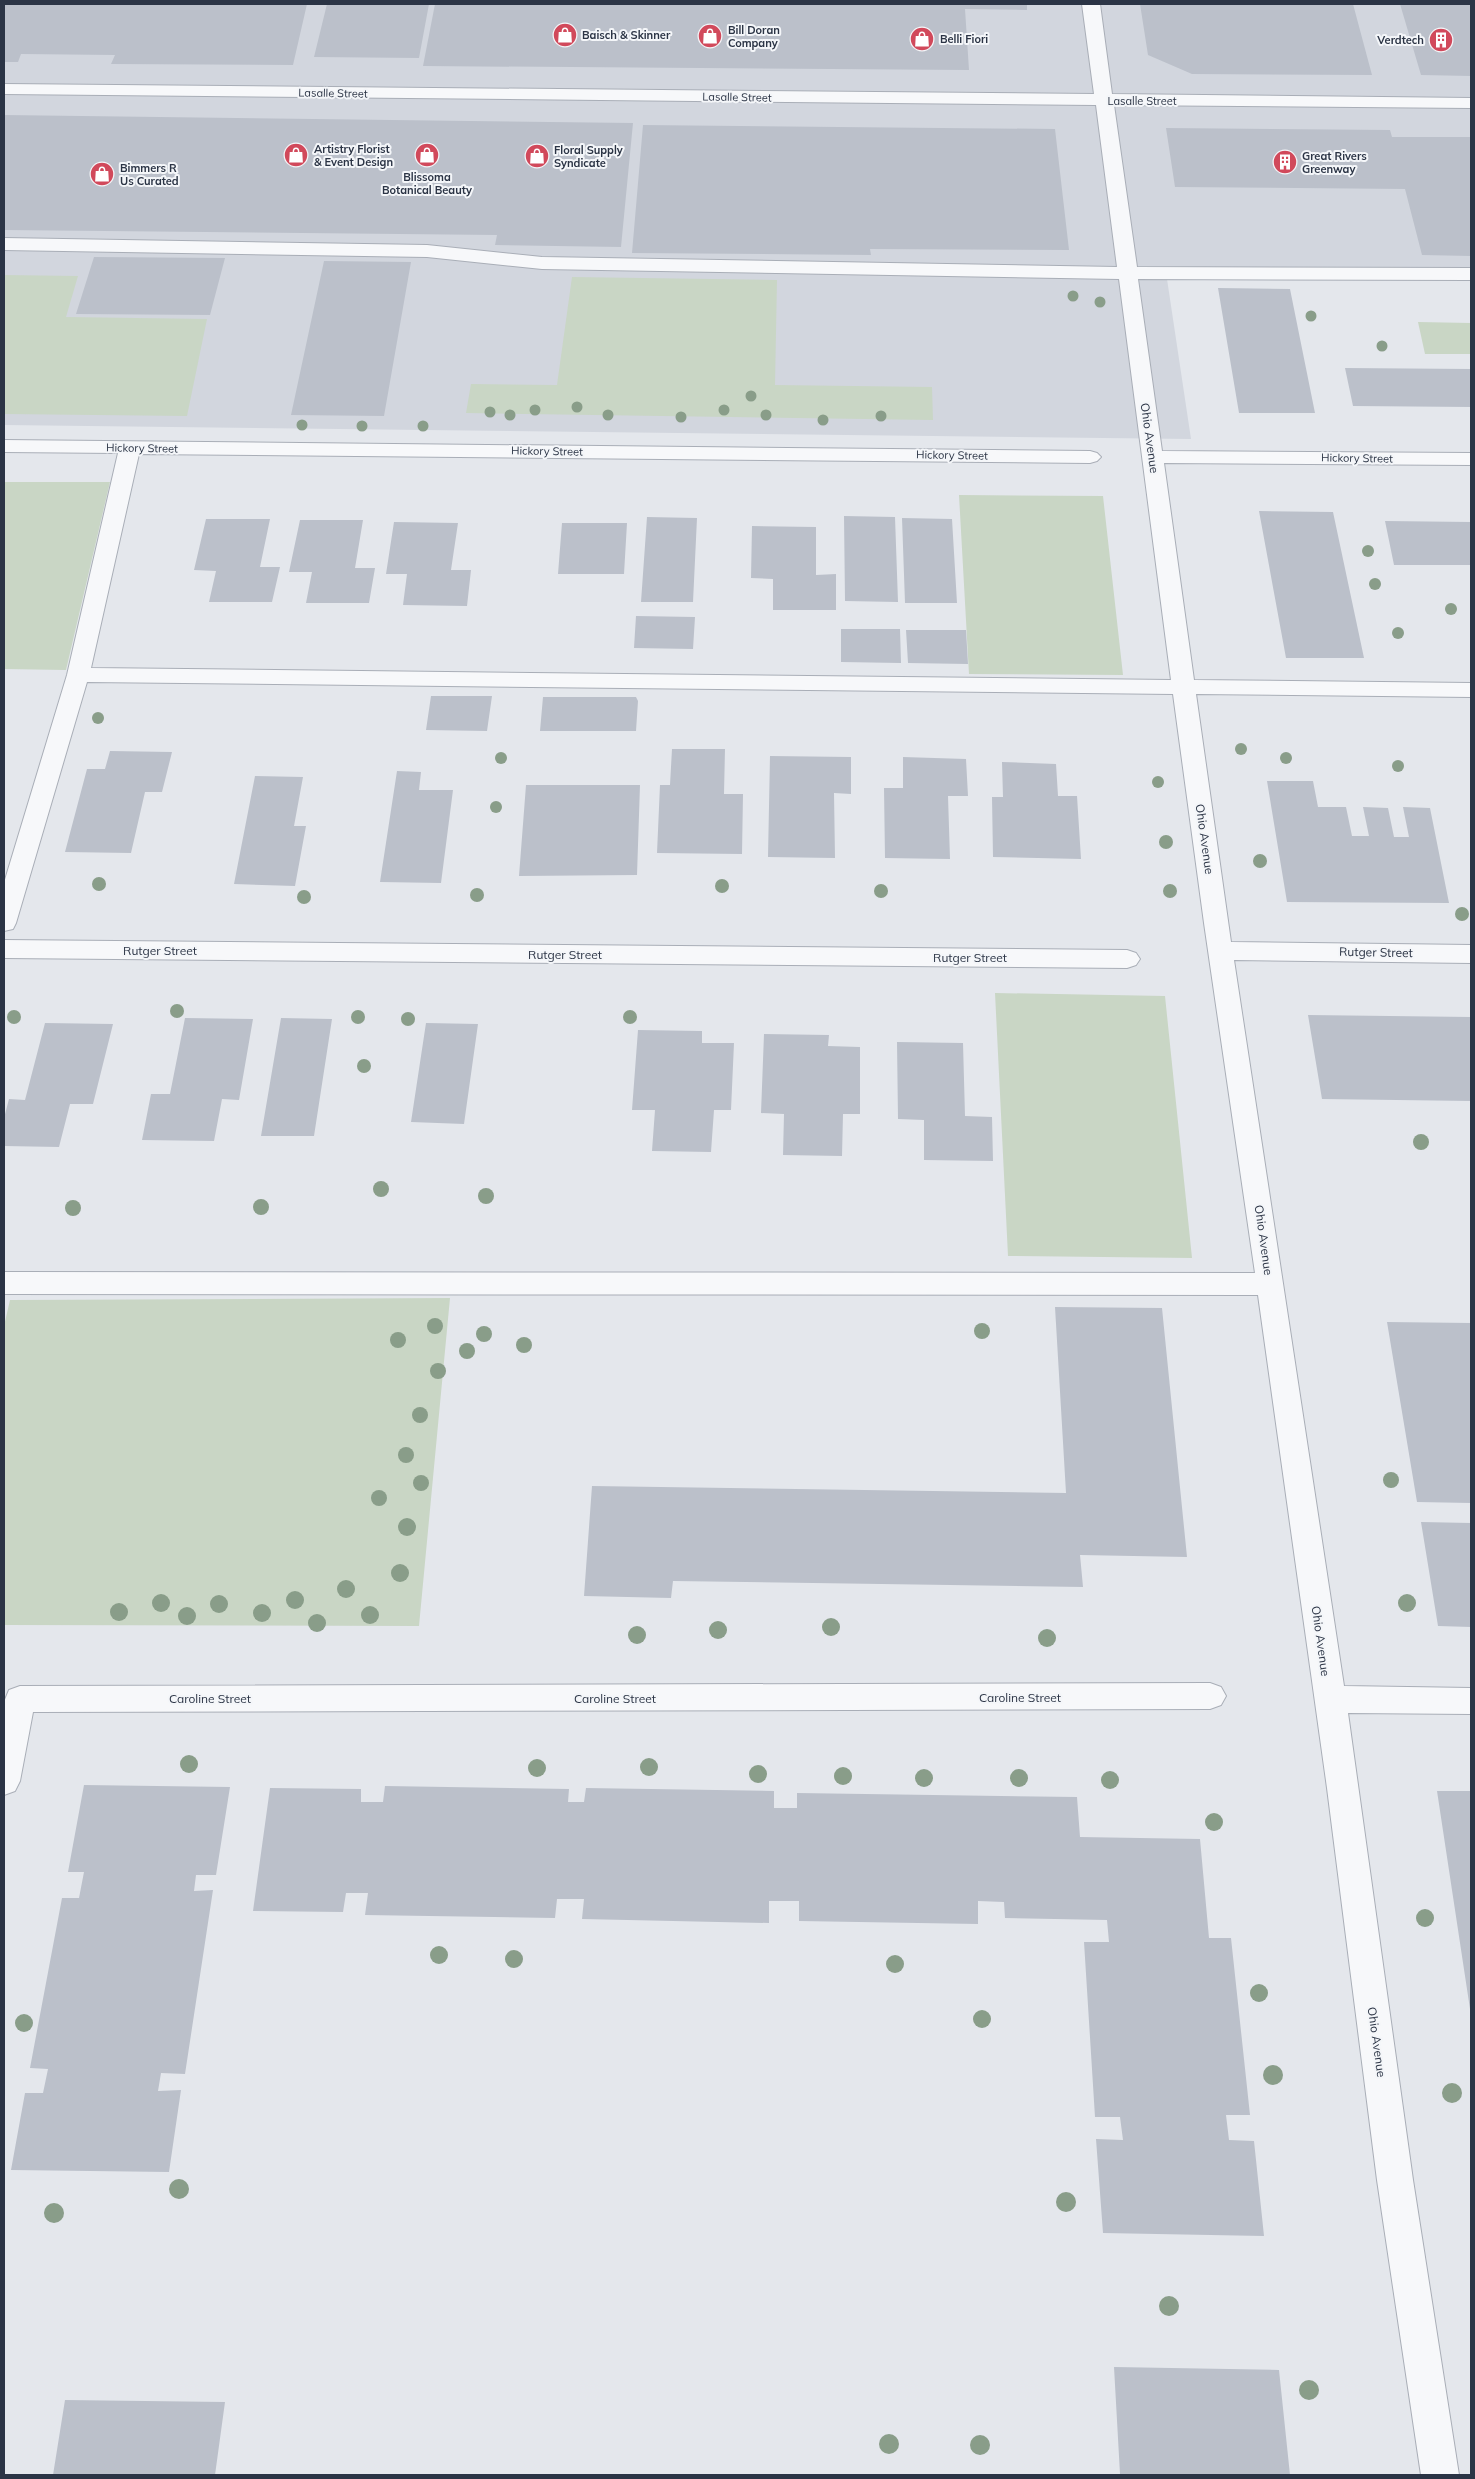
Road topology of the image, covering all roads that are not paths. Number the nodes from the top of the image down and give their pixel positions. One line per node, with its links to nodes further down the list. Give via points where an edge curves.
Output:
1 (1091, 4): 3 (street, Ohio Avenue)
2 (4, 89): 3 (street, Lasalle Street)
3 (1104, 100): 4 (street, Lasalle Street); 6 (street, Ohio Avenue)
4 (1471, 103)
5 (4, 244): 6 (street, via 428,251 542,263)
6 (1128, 273): 7 (street); 11 (street, Ohio Avenue)
7 (1471, 274)
8 (4, 446): 9 (street, Hickory Street)
9 (130, 448): 10 (street, Hickory Street); 13 (street)
10 (1090, 456)
11 (1153, 457): 12 (street, Hickory Street); 14 (street, Ohio Avenue)
12 (1471, 460)
13 (78, 675): 14 (street); 16 (street)
14 (1184, 687): 15 (street); 18 (street, Ohio Avenue)
15 (1471, 690)
16 (4, 923)
17 (4, 949): 20 (street, Rutger Street)
18 (1221, 951): 19 (street, Rutger Street); 22 (street, Ohio Avenue)
19 (1471, 954)
20 (1127, 959)
21 (4, 1283): 22 (street)
22 (1270, 1284): 24 (street, Ohio Avenue)
23 (1210, 1696): 26 (street, Caroline Street, via 20,1699)
24 (1329, 1699): 25 (street); 27 (street, Ohio Avenue)
25 (1471, 1702)
26 (4, 1781)
27 (1440, 2475)

